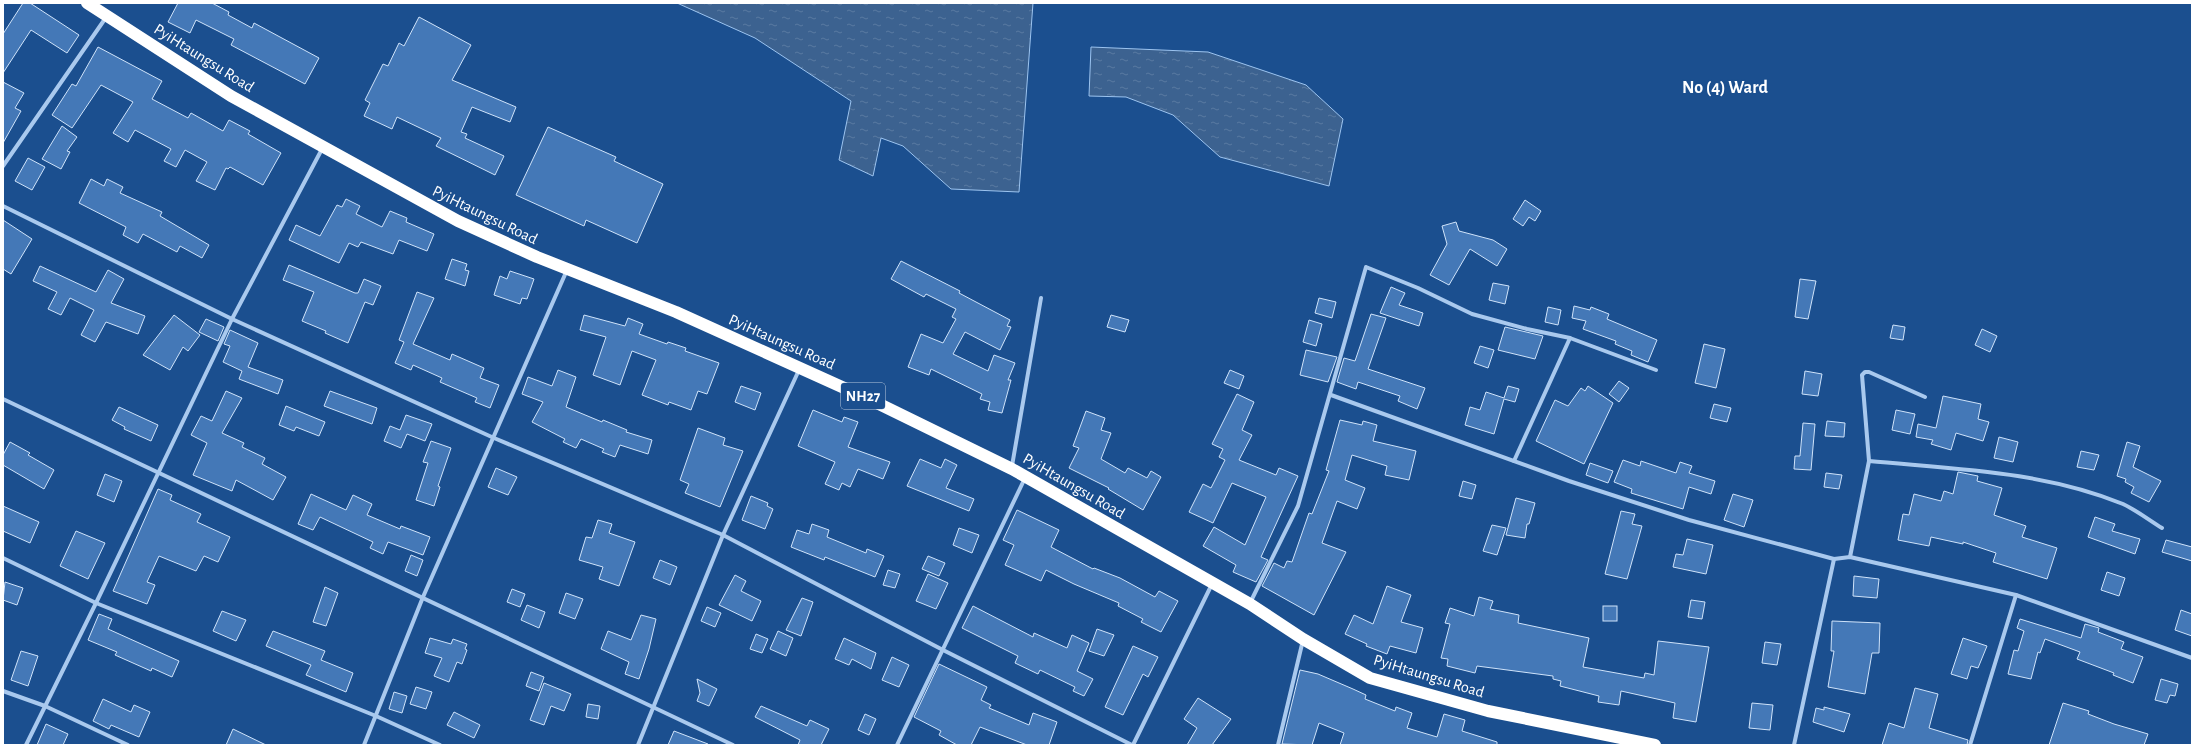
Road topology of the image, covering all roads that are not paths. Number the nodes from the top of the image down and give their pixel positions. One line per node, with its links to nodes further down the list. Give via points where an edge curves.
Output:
1 (86, 3): 2 (highway, PyiHtaungsu Road / NH27)
2 (107, 16): 3 (highway, PyiHtaungsu Road / NH27, via 231,96); 4 (street)
3 (323, 147): 6 (highway, PyiHtaungsu Road / NH27, via 458,221); 8 (street)
4 (3, 166)
5 (3, 206): 8 (street)
6 (567, 269): 10 (highway, PyiHtaungsu Road / NH27, via 676,312); 15 (street)
7 (1041, 298): 18 (street)
8 (232, 319): 15 (street); 19 (street)
9 (1570, 338): 11 (street); 12 (street, via 1472,314 1366,267); 16 (street)
10 (800, 367): 18 (highway, PyiHtaungsu Road / NH27); 22 (street)
11 (1656, 370)
12 (1331, 395): 16 (street); 30 (street, via 1298,506)
13 (1925, 397): 17 (street, via 1864,372)
14 (3, 399): 19 (street)
15 (494, 438): 22 (street); 28 (street)
16 (1514, 461): 25 (street, via 1689,520)
17 (1869, 461): 21 (street, via 2029,478 2076,489 2124,505); 23 (street)
18 (1012, 469): 20 (highway, PyiHtaungsu Road / NH27)
19 (157, 472): 28 (street); 29 (street)
20 (1025, 478): 26 (highway, PyiHtaungsu Road / NH27); 32 (street)
21 (2162, 528)
22 (722, 535): 32 (street); 36 (street)
23 (1850, 556): 25 (street); 27 (street)
24 (3, 558): 29 (street)
25 (1834, 559): 48 (street)
26 (1213, 583): 30 (highway, PyiHtaungsu Road / NH27); 45 (street)
27 (2016, 595): 33 (street); 49 (street)
28 (423, 597): 36 (street); 37 (street)
29 (96, 603): 35 (street); 37 (street)
30 (1250, 604): 31 (highway, PyiHtaungsu Road / NH27)
31 (1303, 639): 46 (street); 47 (highway, PyiHtaungsu Road / NH27, via 1370,678 1488,711)
32 (943, 650): 44 (street); 45 (street)
33 (2192, 658)
34 (3, 691): 35 (street)
35 (45, 706): 38 (street); 39 (street)
36 (653, 707): 42 (street); 43 (street)
37 (376, 716): 40 (street); 41 (street)
38 (26, 745)
39 (128, 745)
40 (364, 745)
41 (440, 745)
42 (638, 745)
43 (733, 745)
44 (897, 745)
45 (1133, 745)
46 (1278, 745)
47 (1654, 745)
48 (1794, 745)
49 (1970, 745)

